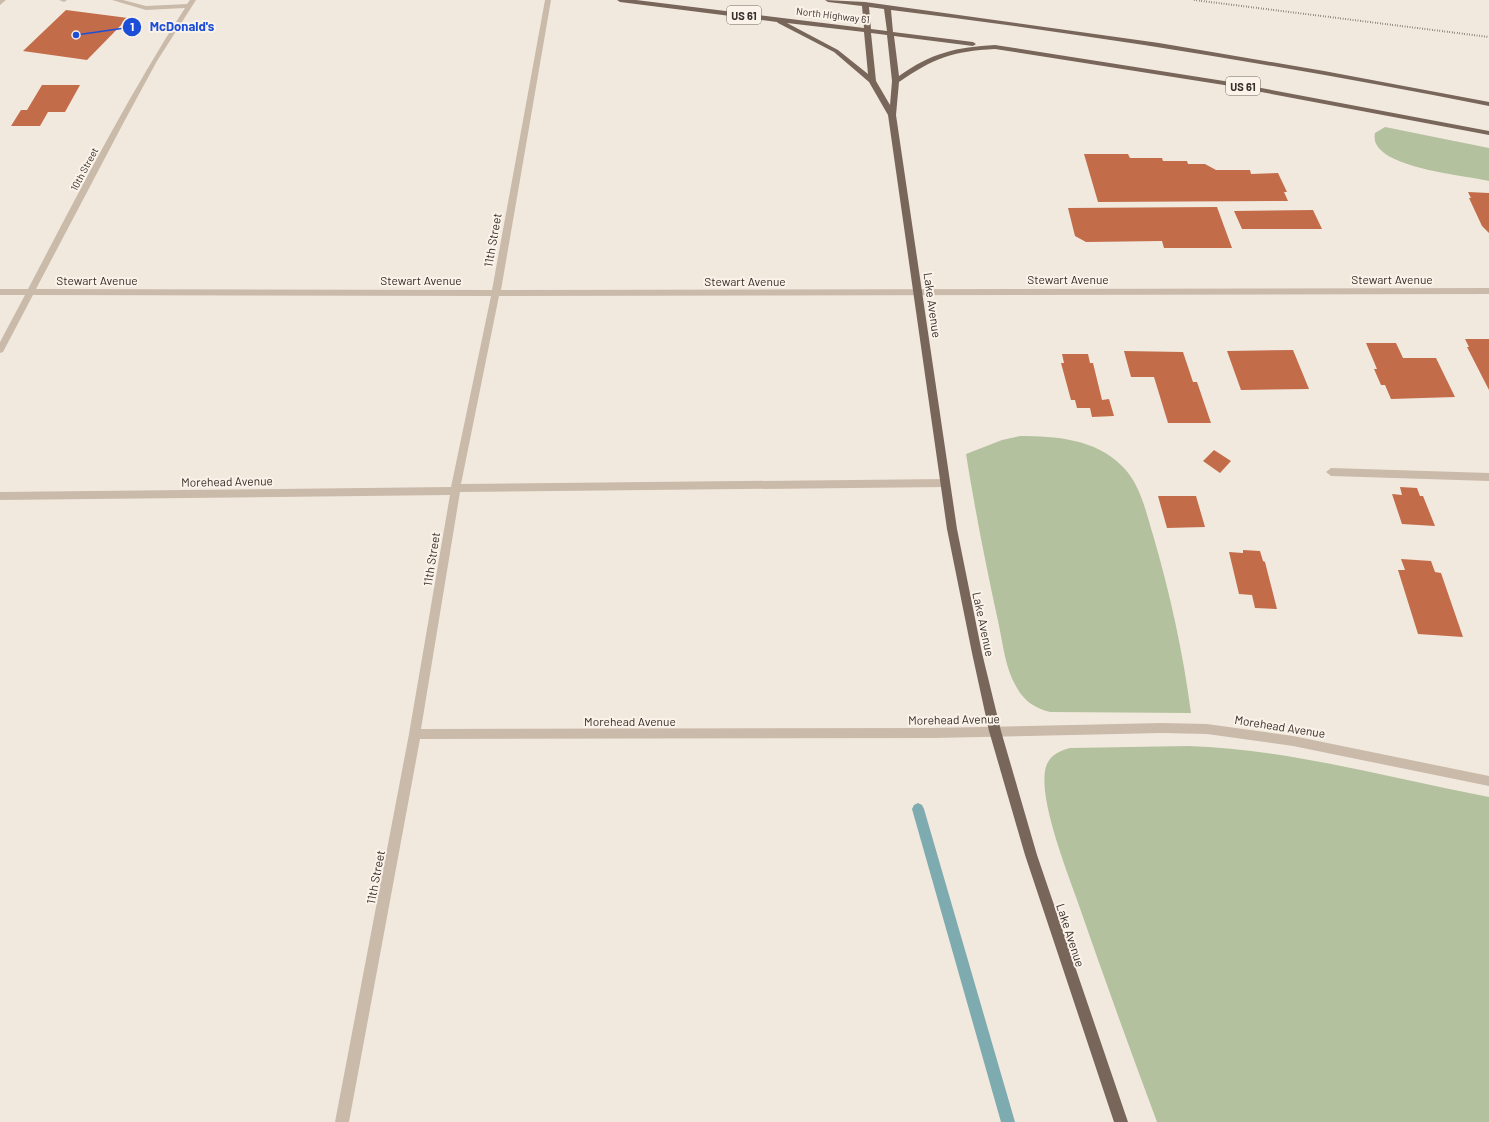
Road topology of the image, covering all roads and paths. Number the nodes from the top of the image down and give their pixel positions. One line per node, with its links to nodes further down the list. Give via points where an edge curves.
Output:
1 (4, 0): 6 (street)
2 (115, 0): 7 (street, via 146,8)
3 (548, 0): 22 (street, 11th Street)
4 (620, 0): 10 (main road, North Highway 61 / US 61)
5 (828, 0): 8 (main road, North Highway 61 / US 61)
6 (0, 3)
7 (190, 3): 21 (street, 10th Street, via 121,120)
8 (865, 4): 9 (main road, US 61); 11 (main road, Lake Avenue)
9 (887, 7): 12 (main road, Lake Avenue); 16 (main road, US 61, via 1138,42)
10 (772, 18): 11 (main road, North Highway 61 / US 61); 14 (main road, via 828,46)
11 (867, 30): 12 (main road, North Highway 61 / US 61); 14 (main road, Lake Avenue)
12 (890, 33): 13 (main road, North Highway 61 / US 61); 15 (main road, Lake Avenue)
13 (995, 47): 15 (main road, via 959,50 934,56); 18 (main road, US 61, via 1232,84)
14 (872, 81): 17 (main road, Lake Avenue)
15 (896, 81): 17 (main road, Lake Avenue)
16 (1489, 104)
17 (892, 115): 23 (main road, Lake Avenue)
18 (1489, 134)
19 (1489, 291): 23 (street, Stewart Avenue)
20 (0, 292): 21 (street, Stewart Avenue)
21 (31, 292): 22 (street, Stewart Avenue); 24 (street, 10th Street)
22 (496, 292): 23 (street, Stewart Avenue); 28 (street, 11th Street)
23 (918, 292): 27 (main road, Lake Avenue)
24 (0, 350)
25 (1331, 472): 26 (street)
26 (1489, 477)
27 (945, 483): 28 (street, Morehead Avenue); 30 (main road, Lake Avenue, via 965,599)
28 (455, 490): 29 (street, Morehead Avenue); 31 (street, 11th Street)
29 (0, 496)
30 (995, 732): 31 (street, Morehead Avenue); 32 (street, Morehead Avenue, via 1162,728 1228,731 1306,743); 34 (main road, Lake Avenue, via 1038,877)
31 (415, 734): 33 (street, 11th Street)
32 (1489, 781)
33 (342, 1122)
34 (1121, 1122)

